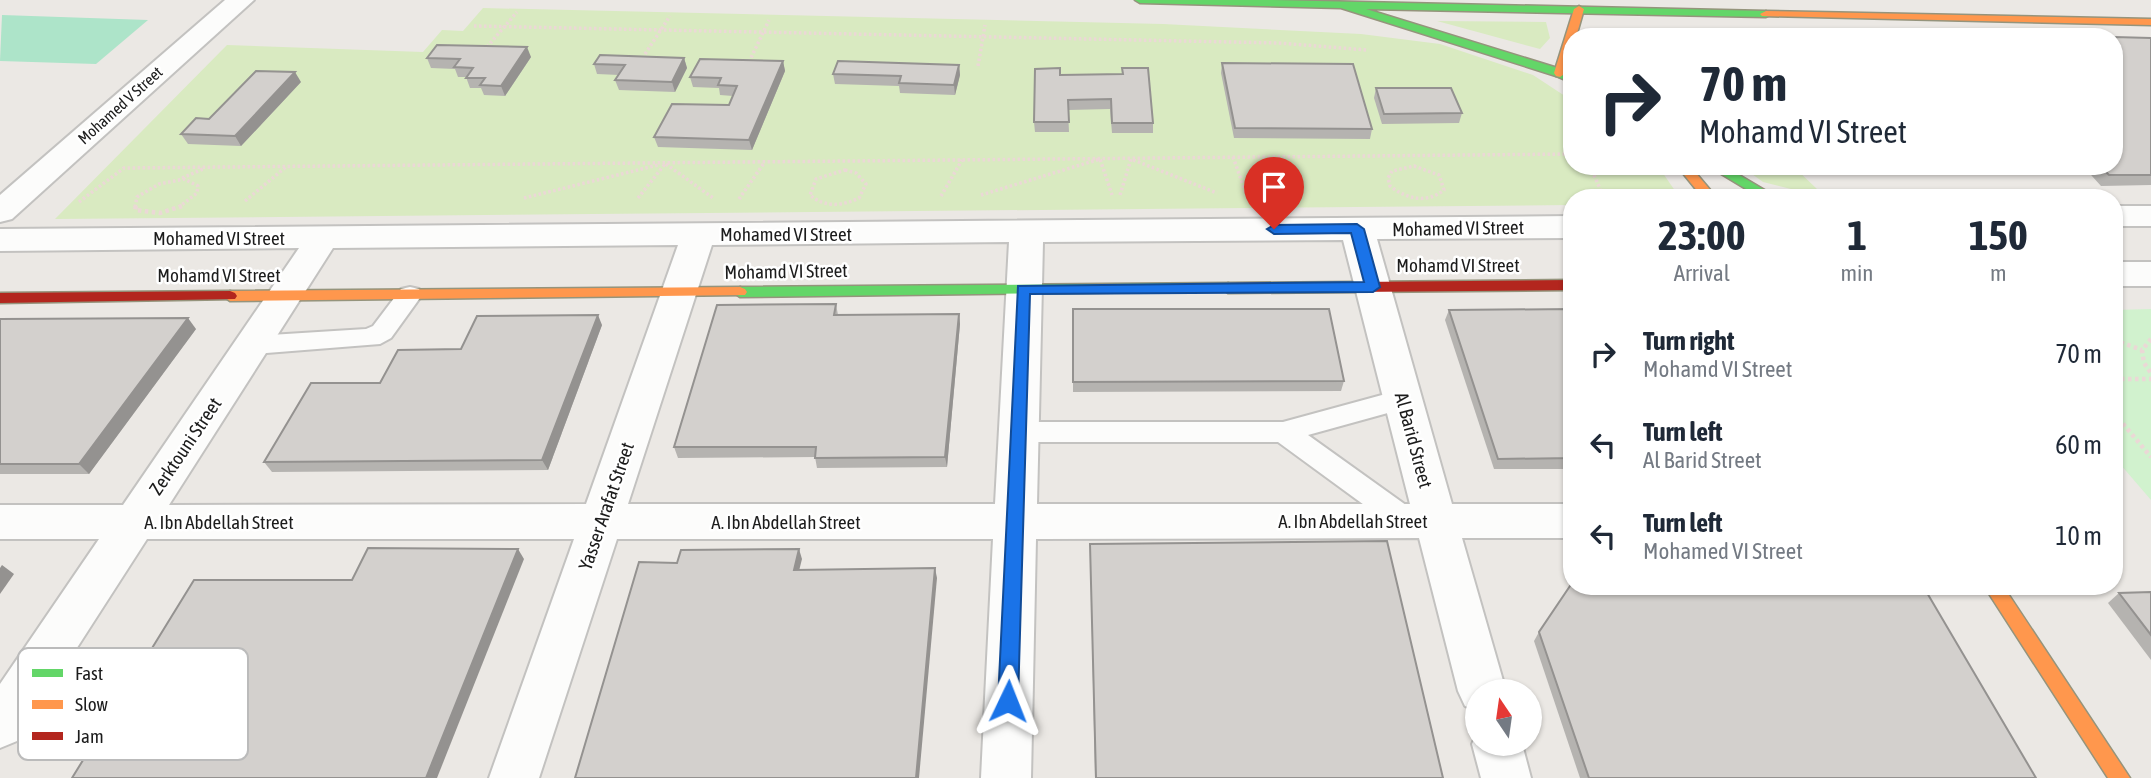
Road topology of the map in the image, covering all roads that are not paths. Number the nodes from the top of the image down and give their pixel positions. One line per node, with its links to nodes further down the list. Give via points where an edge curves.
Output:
1 (241, 0): 12 (street, Mohamed V Street)
2 (1140, 0): 3 (street)
3 (1342, 5): 4 (street); 7 (street)
4 (1579, 9): 5 (street); 6 (street)
5 (2151, 22)
6 (1575, 28)
7 (1563, 75)
8 (1691, 175): 10 (street)
9 (1730, 175): 11 (street)
10 (1702, 189)
11 (1755, 189)
12 (0, 212)
13 (2123, 216): 14 (street)
14 (2151, 216)
15 (709, 219): 18 (street, Mohamed VI Street); 19 (street, Mohamed VI Street); 26 (street, Yasser Arafat Street)
16 (1563, 227): 17 (street, Mohamed VI Street)
17 (1357, 229): 18 (street, Mohamed VI Street); 24 (street, Al Barid Street)
18 (1026, 232): 25 (street)
19 (323, 237): 20 (street, Mohamed VI Street); 28 (street, Zerktouni Street)
20 (0, 240)
21 (2123, 274): 22 (street)
22 (2151, 274)
23 (1563, 285): 24 (street, Mohamd VI Street)
24 (1373, 287): 25 (street, Mohamd VI Street); 31 (street, Al Barid Street)
25 (1023, 289): 26 (street, Mohamd VI Street); 32 (street)
26 (679, 293): 27 (street, Mohamd VI Street); 38 (street, Yasser Arafat Street)
27 (410, 295): 28 (street, Mohamd VI Street); 30 (lane, via 382,332 371,338)
28 (285, 296): 29 (street, Mohamd VI Street); 30 (street, Zerktouni Street)
29 (0, 298)
30 (253, 345): 37 (street, Zerktouni Street)
31 (1404, 399): 33 (lane); 34 (street, Al Barid Street)
32 (1018, 432): 33 (lane); 39 (street)
33 (1283, 432): 34 (lane)
34 (1422, 521): 35 (street, A. Ibn Abdellah Street); 39 (street, A. Ibn Abdellah Street); 42 (street, Al Barid Street)
35 (1563, 521)
36 (0, 522): 37 (street, A. Ibn Abdellah Street)
37 (135, 522): 38 (street, A. Ibn Abdellah Street); 41 (street, Zerktouni Street)
38 (601, 522): 39 (street, A. Ibn Abdellah Street); 46 (street, Yasser Arafat Street)
39 (1015, 522): 47 (street)
40 (1999, 595): 49 (street)
41 (51, 648)
42 (1478, 679)
43 (18, 698): 44 (street, Zerktouni Street)
44 (0, 725)
45 (1500, 756): 48 (street)
46 (514, 778)
47 (1006, 778)
48 (1506, 778)
49 (2120, 778)

